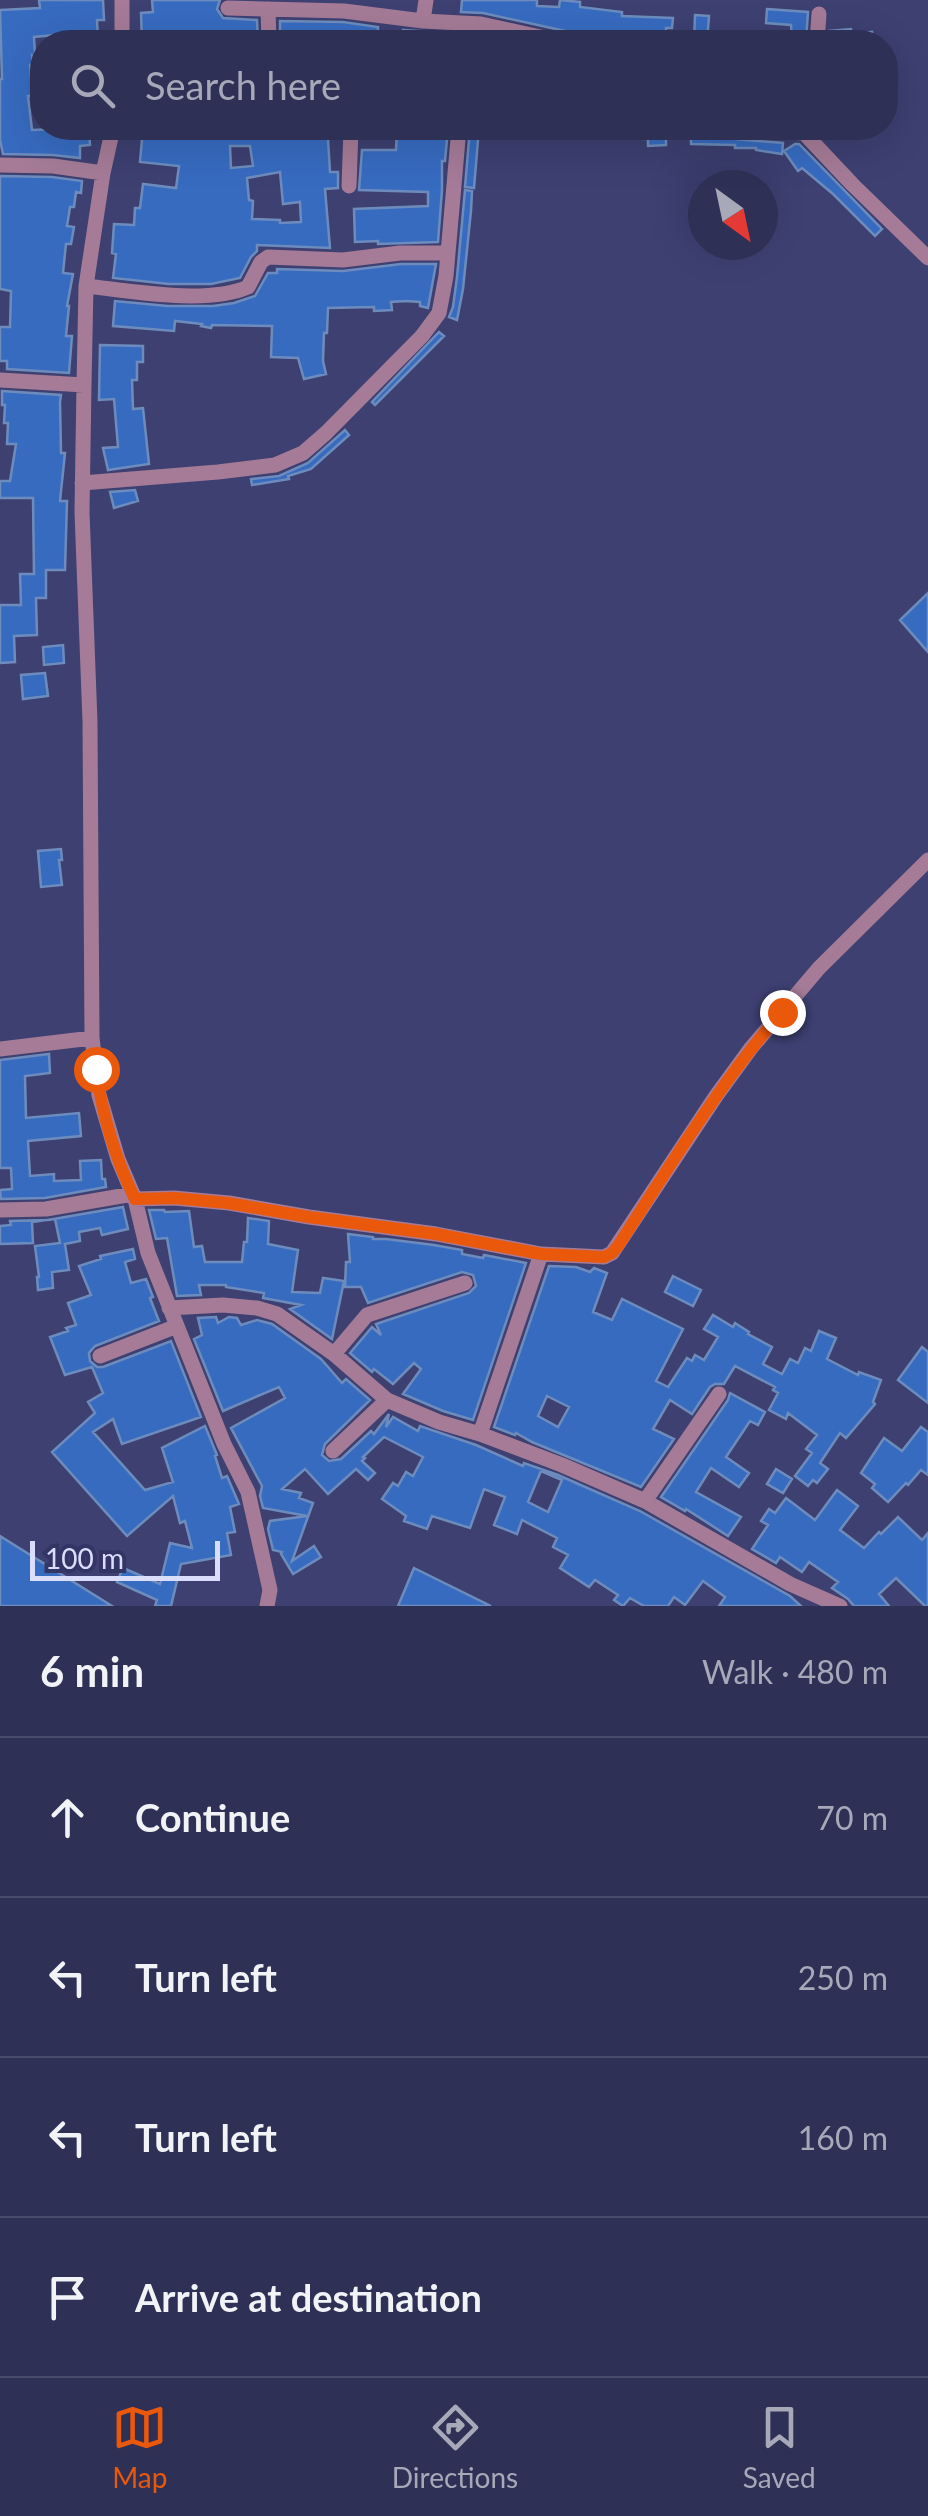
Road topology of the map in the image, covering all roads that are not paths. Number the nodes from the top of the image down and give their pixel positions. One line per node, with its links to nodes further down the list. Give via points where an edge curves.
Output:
1 (122, 0): 7 (street)
2 (426, 0): 6 (street)
3 (228, 8): 4 (street)
4 (268, 8): 6 (street); 8 (street)
5 (818, 14): 10 (street)
6 (423, 20): 9 (street)
7 (122, 30)
8 (269, 30)
9 (508, 30)
10 (817, 30)
11 (110, 140): 16 (street)
12 (351, 140): 17 (street)
13 (458, 140): 18 (street)
14 (819, 140): 19 (street, via 852,184)
15 (0, 165): 16 (street)
16 (103, 174): 20 (street)
17 (349, 186)
18 (448, 253): 20 (street, via 268,257 248,287 225,293); 23 (street, via 435,321 303,453 218,472)
19 (928, 258)
20 (86, 286): 22 (street)
21 (0, 380): 22 (street)
22 (84, 385): 23 (street)
23 (82, 483): 25 (street)
24 (928, 860): 29 (street, via 751,1048 612,1253)
25 (92, 1038): 26 (street); 27 (street, via 99,1094)
26 (0, 1048)
27 (134, 1197): 28 (street); 29 (street, via 228,1203); 31 (street)
28 (0, 1210)
29 (541, 1254): 37 (street)
30 (465, 1283): 33 (street, via 367,1315)
31 (169, 1308): 32 (street); 33 (street, via 257,1308 290,1320)
32 (177, 1326): 34 (street); 40 (street, via 248,1492 270,1590)
33 (334, 1354): 36 (street)
34 (100, 1356)
35 (718, 1394): 39 (street)
36 (387, 1400): 37 (street); 38 (street)
37 (480, 1434): 39 (street)
38 (333, 1452)
39 (645, 1501): 41 (street)
40 (267, 1606)
41 (840, 1606)

